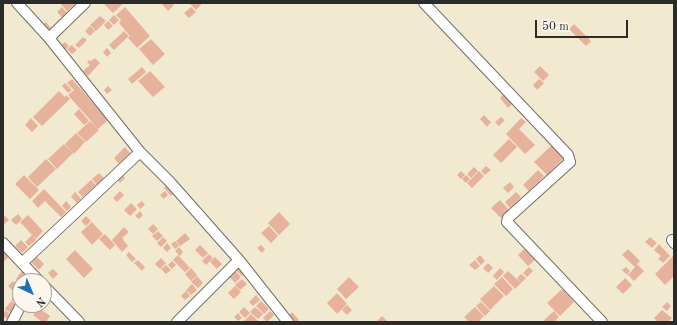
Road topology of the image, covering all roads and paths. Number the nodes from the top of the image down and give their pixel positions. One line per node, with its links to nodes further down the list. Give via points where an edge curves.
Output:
1 (17, 3): 4 (street)
2 (85, 3): 4 (street)
3 (424, 3): 16 (street, via 568,155 570,162 508,218 507,222)
4 (49, 38): 5 (street)
5 (140, 152): 7 (street); 8 (street)
6 (3, 243): 8 (street)
7 (240, 260): 14 (street); 15 (street)
8 (22, 263): 9 (street)
9 (31, 273)
10 (52, 294): 13 (street)
11 (17, 313): 12 (street)
12 (12, 322)
13 (79, 322)
14 (177, 322)
15 (288, 322)
16 (602, 322)

